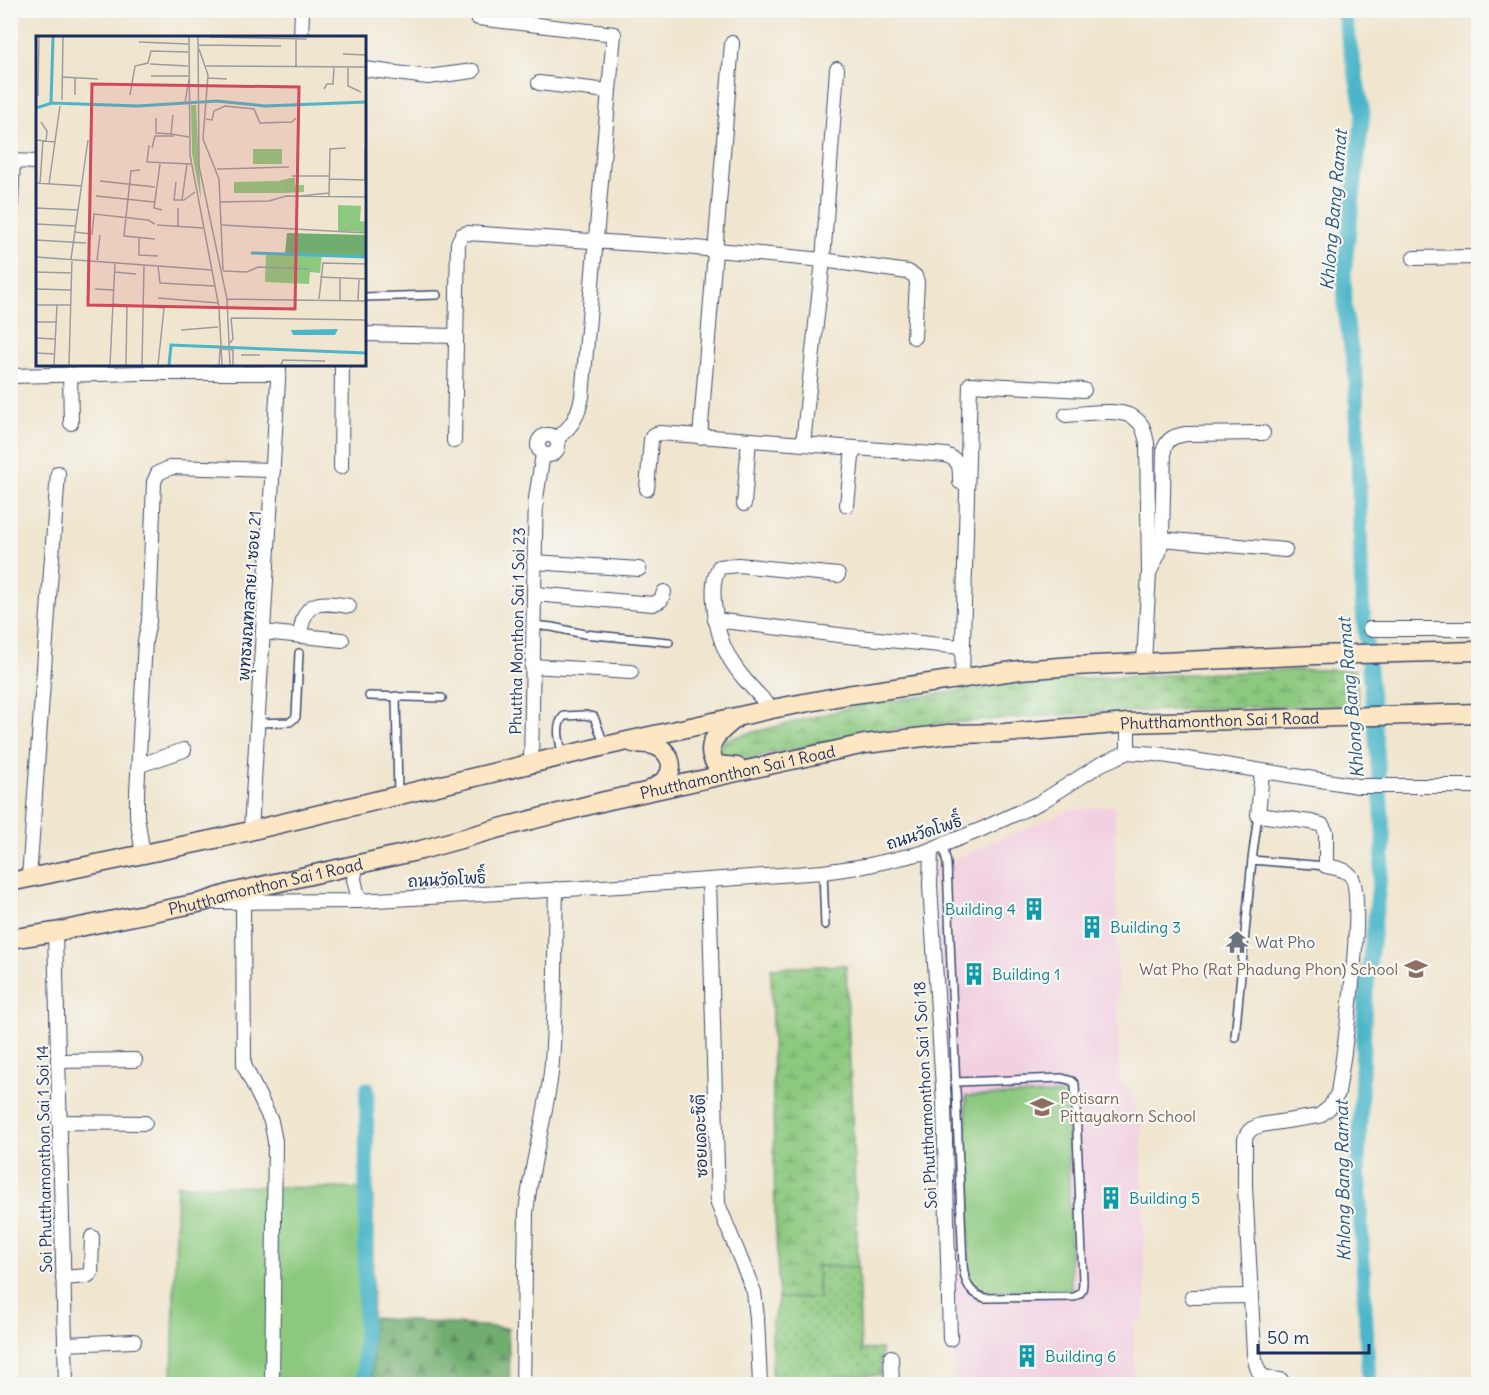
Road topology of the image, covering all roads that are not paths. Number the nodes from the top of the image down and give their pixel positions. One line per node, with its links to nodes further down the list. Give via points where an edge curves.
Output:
1 (302, 10): 3 (street)
2 (479, 10): 9 (street, via 478,18 614,34)
3 (301, 36)
4 (732, 42): 14 (street)
5 (366, 69): 7 (street, via 428,77)
6 (837, 69): 17 (street)
7 (473, 71)
8 (539, 83): 9 (street)
9 (608, 91): 13 (street)
10 (12, 161): 11 (street); 12 (street)
11 (36, 162)
12 (10, 223)
13 (597, 242): 14 (street); 21 (street, via 462,235 458,243); 45 (street, Phuttha Monthon Sai 1 Soi 23, via 582,397 572,425 556,439 554,453 543,454 536,498)
14 (715, 250): 17 (street); 31 (street)
15 (1479, 257): 16 (street)
16 (1414, 258)
17 (823, 260): 22 (street, via 915,276); 34 (street)
18 (437, 295): 19 (lane)
19 (366, 297)
20 (366, 334): 21 (street)
21 (455, 336): 33 (street)
22 (914, 337)
23 (342, 366): 36 (street)
24 (279, 369): 25 (street); 37 (street, พุทธมณฑลสาย 1 ซอย 21)
25 (70, 374): 26 (street); 29 (street)
26 (10, 376)
27 (1084, 390): 60 (street, via 970,384)
28 (1066, 415): 47 (street, via 1126,413 1144,431)
29 (70, 423)
30 (1263, 433): 43 (street, via 1186,434 1167,441)
31 (700, 437): 32 (street); 39 (street, via 653,435)
32 (749, 440): 34 (street); 41 (street)
33 (454, 441)
34 (803, 443): 35 (street)
35 (853, 448): 40 (street, via 946,455 955,459 960,467); 42 (street)
36 (341, 467)
37 (273, 470): 56 (street, พุทธมณฑลสาย 1 ซอย 21); 80 (street, via 172,467 158,473 154,482)
38 (58, 473): 94 (street)
39 (647, 489)
40 (960, 499)
41 (744, 504)
42 (847, 505)
43 (1162, 539): 44 (street); 47 (street)
44 (1285, 550)
45 (534, 562): 46 (street); 50 (street, Phuttha Monthon Sai 1 Soi 23)
46 (639, 568)
47 (1149, 573): 63 (street)
48 (838, 575): 52 (street, via 738,565 719,567 713,588)
49 (664, 592): 50 (street, via 661,600 653,604)
50 (534, 594): 53 (street, Phuttha Monthon Sai 1 Soi 23)
51 (349, 606): 57 (street, via 312,606 302,620)
52 (715, 620): 60 (street); 70 (street, via 725,652)
53 (533, 625): 59 (lane); 64 (street, Phuttha Monthon Sai 1 Soi 23)
54 (1370, 629): 55 (street)
55 (1479, 629)
56 (263, 632): 57 (street); 73 (street, พุทธมณฑลสาย 1 ซอย 21)
57 (300, 636): 58 (street)
58 (342, 640)
59 (669, 642)
60 (961, 647): 66 (street)
61 (1479, 651): 63 (main road)
62 (299, 653): 73 (lane, via 296,717 290,723)
63 (1144, 662): 66 (main road)
64 (532, 666): 65 (street); 79 (street, Phuttha Monthon Sai 1 Soi 23)
65 (631, 672)
66 (962, 678): 70 (main road)
67 (369, 696): 68 (lane)
68 (396, 696): 69 (lane); 85 (lane)
69 (442, 698)
70 (772, 709): 72 (main road)
71 (1479, 713): 74 (main road, Phutthamonthon Sai 1 Road)
72 (736, 717): 75 (main road); 81 (main road, via 715,736 710,755 716,765)
73 (258, 723): 87 (street, พุทธมณฑลสาย 1 ซอย 21)
74 (1128, 723): 77 (street); 81 (main road, Phutthamonthon Sai 1 Road, via 949,734 865,744)
75 (612, 744): 78 (main road); 78 (lane, via 594,717 564,716 558,730); 84 (main road, via 653,745 664,750 670,758 671,771)
76 (184, 750): 80 (street)
77 (1128, 752): 82 (street, ถนนวัดโพธิ์); 88 (street, ถนนวัดโพธิ์, via 1020,813)
78 (562, 755): 79 (main road)
79 (531, 764): 85 (main road)
80 (140, 765): 89 (street, via 137,816)
81 (754, 768): 84 (main road, Phutthamonthon Sai 1 Road)
82 (1262, 771): 83 (street, ถนนวัดโพธิ์, via 1358,786); 86 (street)
83 (1479, 786)
84 (648, 792): 91 (main road, Phutthamonthon Sai 1 Road)
85 (398, 795): 87 (main road)
86 (1258, 814): 90 (lane); 92 (street, via 1322,825 1326,832)
87 (251, 830): 89 (main road)
88 (937, 848): 93 (street, ถนนวัดโพธิ์, via 898,860); 107 (lane, via 947,864); 114 (street, Soi Phutthamonthon Sai 1 Soi 18, via 930,886 944,1103)
89 (143, 855): 94 (main road)
90 (1252, 860): 92 (lane); 104 (lane)
91 (356, 865): 98 (street, via 354,879); 99 (main road, Phutthamonthon Sai 1 Road)
92 (1326, 866): 112 (street, via 1343,869 1351,876 1357,896 1338,1092 1330,1107 1319,1116 1261,1125 1248,1132 1245,1187)
93 (823, 872): 95 (street, ถนนวัดโพธิ์); 101 (lane)
94 (29, 878): 96 (main road)
95 (709, 880): 97 (street, ถนนวัดโพธิ์); 122 (street, ซอยเดอะซิตี, via 718,1204 754,1292)
96 (10, 882)
97 (556, 890): 98 (street, ถนนวัดโพธิ์); 121 (street, via 551,1063 526,1213)
98 (359, 901): 100 (street, ถนนวัดโพธิ์)
99 (203, 902): 100 (street, ถนนวัดโพธิ์); 102 (main road, Phutthamonthon Sai 1 Road)
100 (243, 903): 120 (street, via 244,1065 271,1121 275,1141)
101 (825, 925)
102 (55, 932): 103 (main road, Phutthamonthon Sai 1 Road); 106 (street, Soi Phutthamonthon Sai 1 Soi 14)
103 (10, 939)
104 (1235, 1037)
105 (135, 1059): 106 (street)
106 (58, 1061): 108 (street, Soi Phutthamonthon Sai 1 Soi 14)
107 (956, 1082): 107 (lane, via 963,1266 969,1288 986,1298 1080,1295 1083,1281 1075,1084 1062,1078)
108 (59, 1122): 109 (street); 111 (street, Soi Phutthamonthon Sai 1 Soi 14)
109 (145, 1123)
110 (92, 1237): 111 (street, via 91,1273)
111 (63, 1278): 116 (street, Soi Phutthamonthon Sai 1 Soi 14)
112 (1249, 1296): 113 (street); 118 (street, via 1257,1370 1270,1380)
113 (1192, 1297)
114 (950, 1339)
115 (134, 1341): 116 (street)
116 (64, 1344): 119 (street, Soi Phutthamonthon Sai 1 Soi 14)
117 (891, 1357): 123 (street)
118 (1281, 1380)
119 (66, 1384)
120 (272, 1384)
121 (523, 1384)
122 (760, 1384)
123 (892, 1384)

